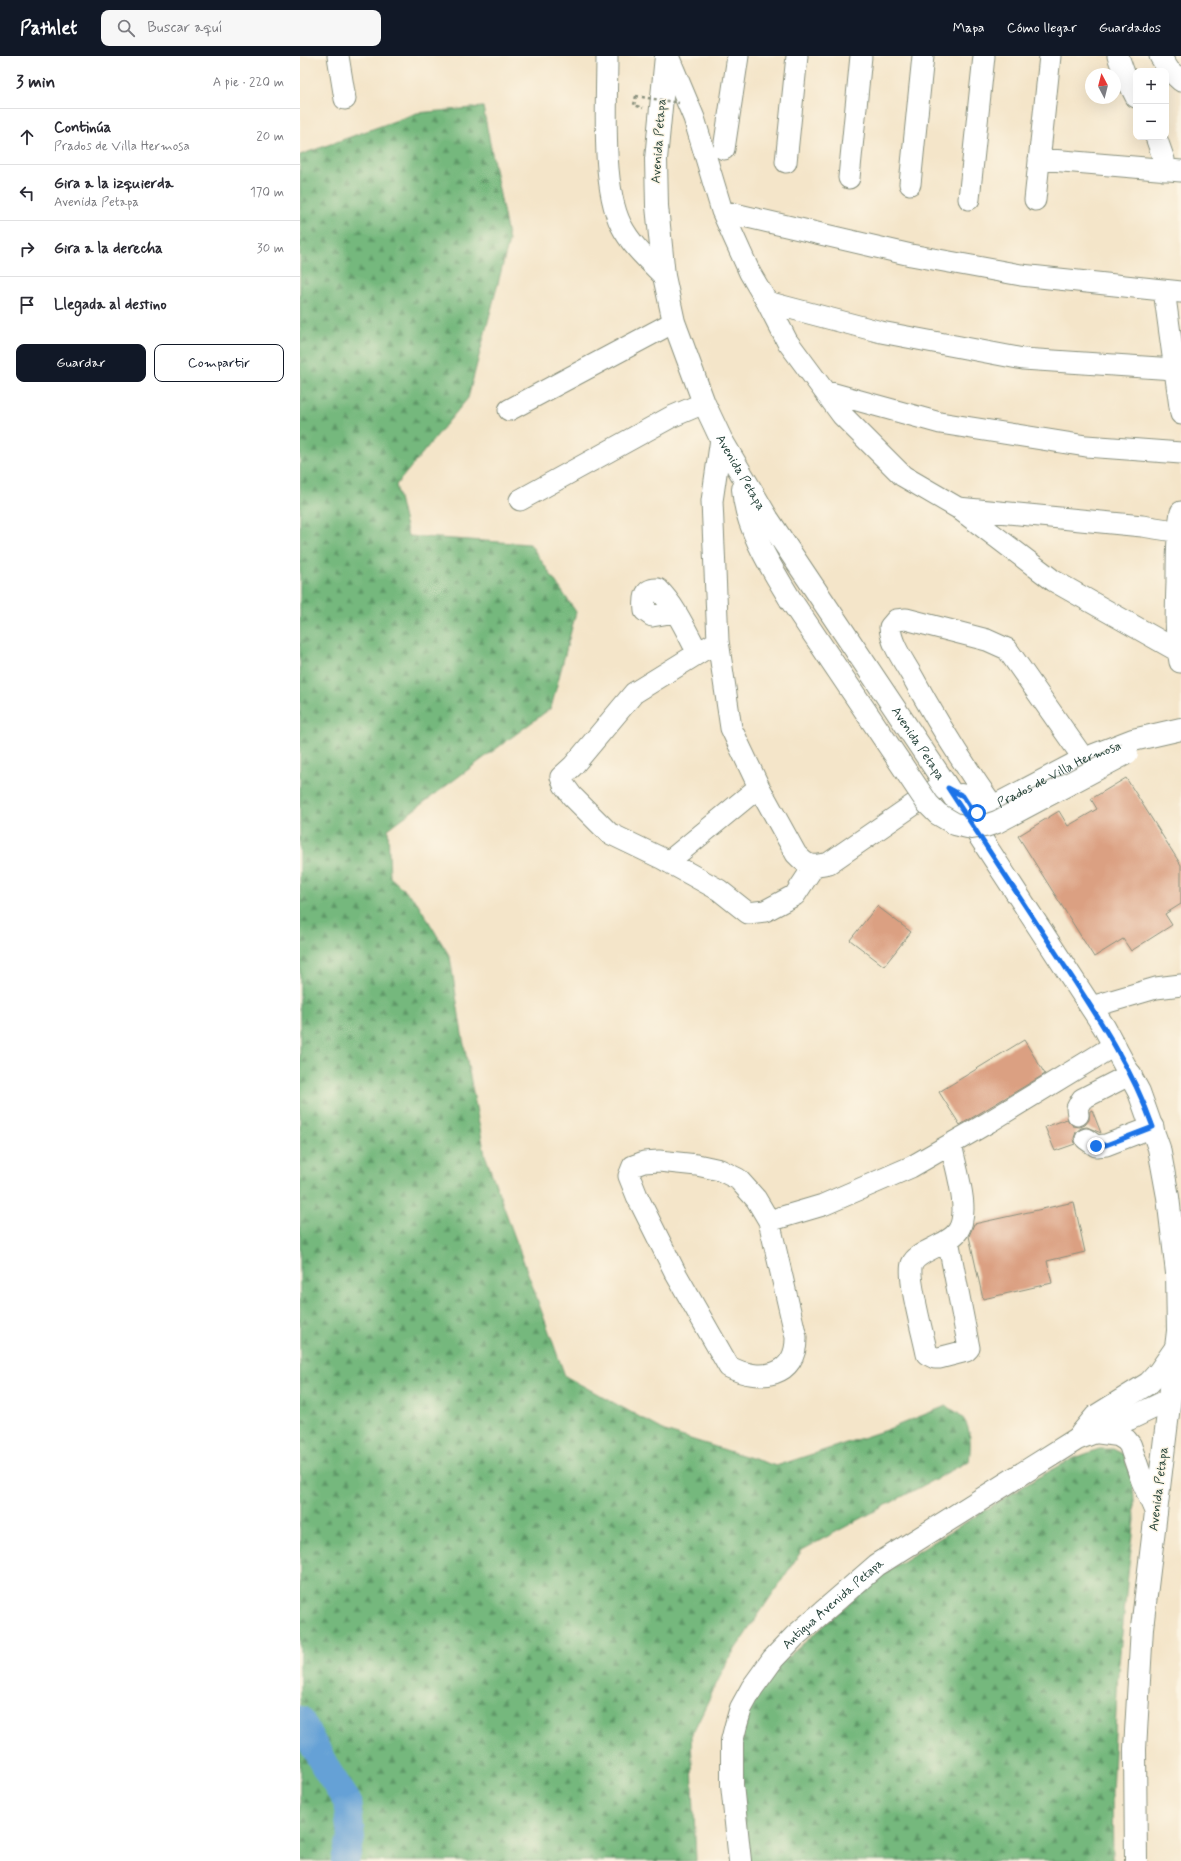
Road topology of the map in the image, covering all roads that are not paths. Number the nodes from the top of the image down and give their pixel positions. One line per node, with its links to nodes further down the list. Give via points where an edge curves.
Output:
1 (338, 56): 14 (street)
2 (607, 56): 25 (street, via 608,166 613,201 621,224 636,248)
3 (667, 56): 24 (street, via 694,118); 25 (main road, Avenida Petapa, via 656,159 657,206)
4 (738, 56): 16 (street)
5 (797, 56): 18 (street)
6 (861, 56): 20 (street)
7 (923, 56): 21 (street)
8 (984, 56): 22 (street)
9 (1050, 56): 17 (street)
10 (1118, 56): 13 (street)
11 (1160, 56): 12 (street, via 1169,70)
12 (1181, 81)
13 (1133, 91)
14 (345, 99)
15 (1157, 140): 19 (street, via 1164,160)
16 (724, 149)
17 (1039, 159): 19 (street); 23 (street)
18 (786, 162)
19 (1172, 170)
20 (849, 178)
21 (910, 184)
22 (968, 199)
23 (1035, 200)
24 (722, 211): 26 (street, via 911,255 1021,275); 27 (street, via 750,274)
25 (664, 276): 28 (main road, Avenida Petapa)
26 (1173, 291): 29 (street)
27 (767, 302): 29 (street, via 881,332 1023,359); 30 (street, via 787,341)
28 (674, 322): 31 (main road, Avenida Petapa); 32 (street)
29 (1174, 369): 33 (street)
30 (824, 391): 35 (street, via 940,423 1086,446); 38 (street, via 842,416 903,476)
31 (704, 402): 34 (main road, Avenida Petapa); 37 (street, via 671,417)
32 (509, 410)
33 (1181, 414)
34 (721, 439): 36 (main road, Avenida Petapa); 42 (street, via 712,501)
35 (1181, 453)
36 (742, 475): 45 (main road, bridge, via 744,506 774,573 928,804 942,817 955,824 972,828 997,822 1127,753); 47 (main road, Avenida Petapa, via 768,519)
37 (520, 500)
38 (958, 508): 39 (street, via 1142,526); 44 (street, via 1054,581)
39 (1180, 525): 40 (street)
40 (1178, 608): 44 (street)
41 (676, 612): 43 (street)
42 (718, 641): 43 (street); 48 (street, via 731,728)
43 (698, 653): 50 (street, via 634,693 561,777 572,796 609,833)
44 (1180, 660)
45 (1177, 730): 46 (main road, Prados de Villa Hermosa, via 1133,740)
46 (1084, 760): 49 (main road, Prados de Villa Hermosa); 49 (street, via 1007,649 988,640 915,620 898,619 892,622 890,627 894,643 934,716)
47 (946, 786): 49 (main road, Prados de Villa Hermosa, via 963,796 977,813); 51 (street, via 829,863); 53 (main road, Avenida Petapa)
48 (759, 787): 50 (street); 51 (street, via 796,854 805,863)
49 (993, 806)
50 (668, 862): 51 (street, via 719,890 748,913 765,911 794,895)
51 (814, 866)
52 (1181, 986): 53 (street, via 1156,988)
53 (1091, 1007): 54 (main road, Avenida Petapa)
54 (1114, 1045): 55 (main road, Avenida Petapa); 59 (street)
55 (1131, 1074): 56 (street, via 1082,1099 1077,1108); 57 (main road, Avenida Petapa)
56 (1078, 1115)
57 (1153, 1127): 58 (street, via 1106,1145 1096,1146); 62 (main road, Avenida Petapa, via 1168,1197 1177,1273)
58 (1086, 1139)
59 (951, 1144): 60 (street, via 911,1167 823,1205); 61 (street, via 963,1214 958,1232)
60 (769, 1221): 60 (street, via 756,1199 738,1179 720,1170 659,1161 639,1164 630,1170 629,1176 637,1196 676,1274 729,1367 754,1376 773,1374 786,1367 796,1346)
61 (948, 1240): 61 (street, via 917,1258 911,1266 927,1354 935,1358 966,1351 969,1348)
62 (1176, 1347): 63 (main road, Avenida Petapa); 64 (main road, Antigua Avenida Petapa, via 1149,1383 1096,1416)
63 (1169, 1400): 64 (main road, Antigua Avenida Petapa); 65 (main road, Avenida Petapa)
64 (1086, 1435): 65 (main road, via 1118,1435 1126,1440); 66 (main road, Antigua Avenida Petapa, via 877,1565 795,1636 773,1659 741,1708 732,1741 732,1785)
65 (1157, 1512): 67 (main road, Avenida Petapa, via 1142,1628 1137,1697)
66 (740, 1861)
67 (1136, 1861)

